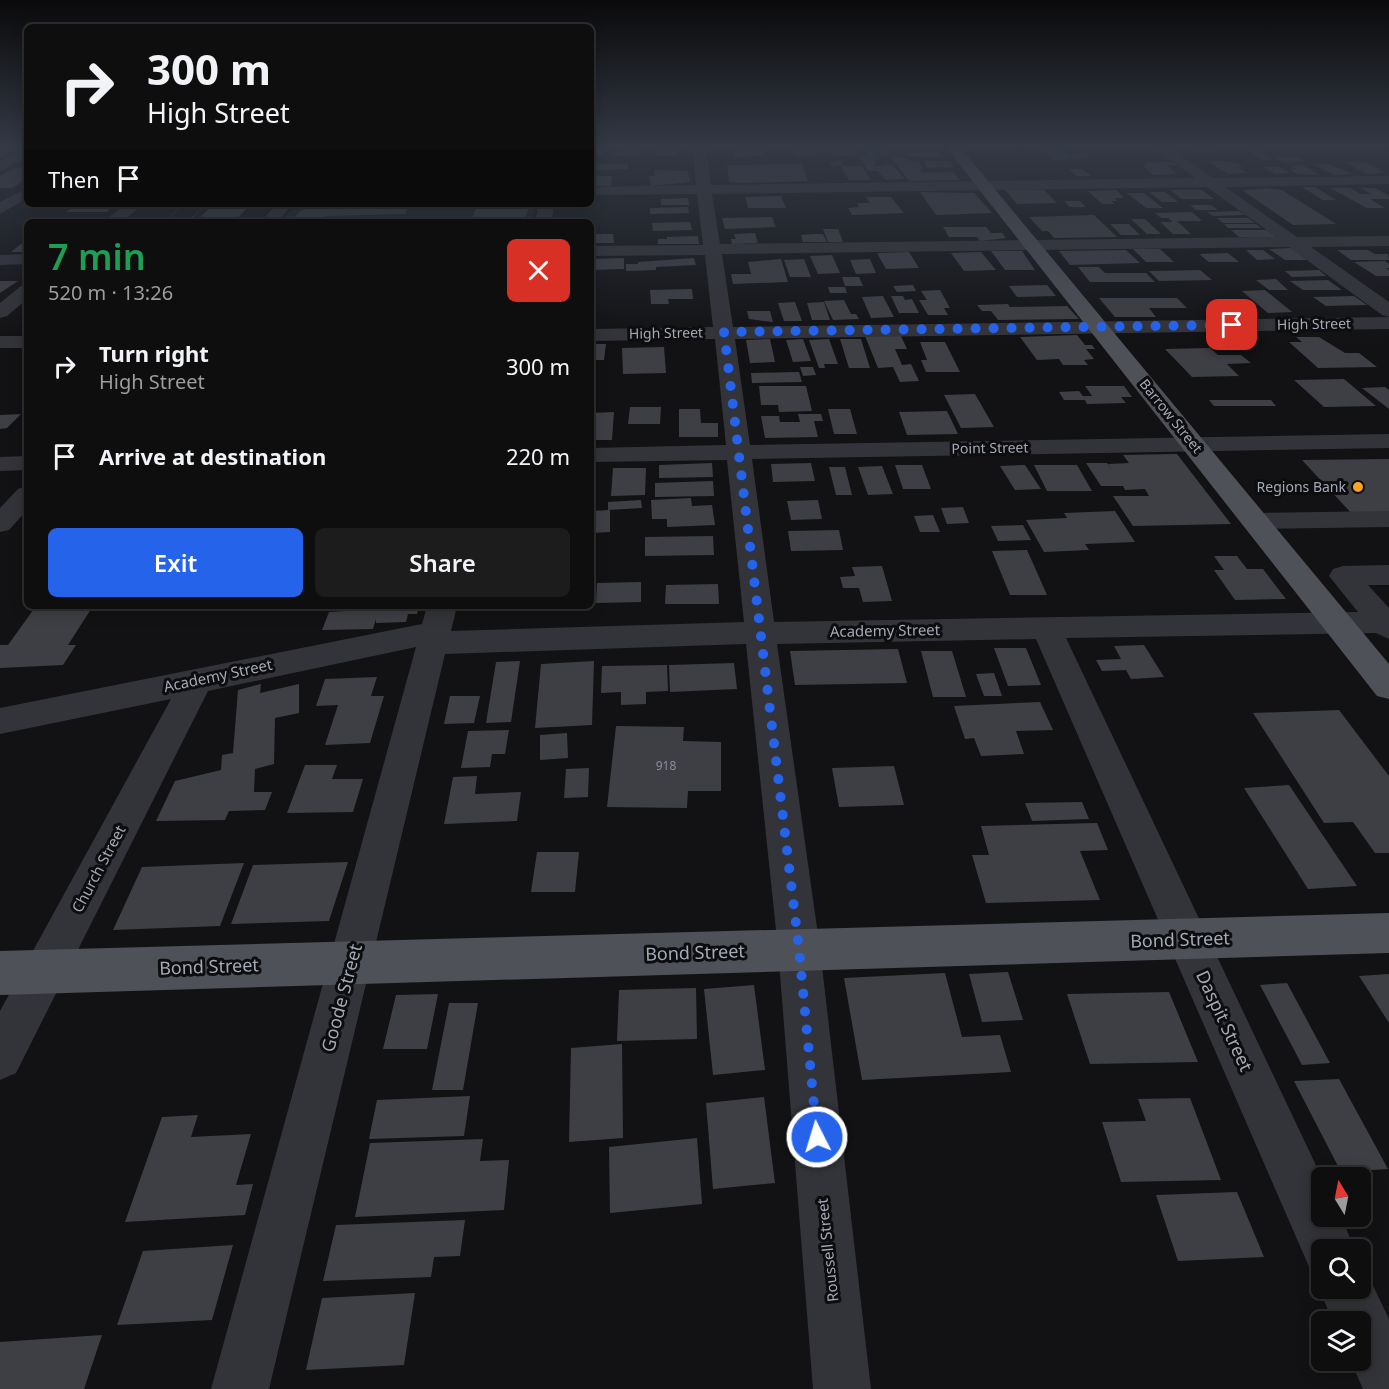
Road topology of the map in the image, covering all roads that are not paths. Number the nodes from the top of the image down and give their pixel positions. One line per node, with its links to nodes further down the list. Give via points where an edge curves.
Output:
1 (707, 211): 7 (street, Roussell Street)
2 (1006, 211): 6 (main road, Barrow Street)
3 (1248, 211): 5 (street)
4 (1389, 241): 5 (street)
5 (1293, 242): 6 (street); 12 (street)
6 (1033, 245): 7 (street); 15 (main road, Barrow Street)
7 (712, 250): 8 (street); 16 (street, Roussell Street)
8 (594, 251)
9 (24, 259): 10 (street)
10 (0, 260)
11 (24, 292): 13 (street)
12 (1389, 311)
13 (0, 312)
14 (1389, 323): 15 (street, High Street)
15 (1098, 327): 16 (street, High Street); 21 (main road, Barrow Street)
16 (724, 332): 17 (street, High Street); 22 (street, Roussell Street)
17 (594, 335)
18 (0, 342): 19 (street)
19 (24, 342)
20 (1389, 441): 21 (street, Point Street)
21 (1195, 445): 22 (street, Point Street); 29 (main road, Barrow Street)
22 (738, 452): 23 (street, Point Street); 37 (street, Roussell Street)
23 (594, 454)
24 (24, 463): 25 (street)
25 (0, 464)
26 (24, 497): 30 (street)
27 (1353, 519): 28 (street); 29 (street); 31 (street)
28 (1389, 519)
29 (1255, 521): 33 (main road, Barrow Street)
30 (0, 524)
31 (1389, 534)
32 (1389, 575): 34 (street, via 1343,576)
33 (1337, 623): 34 (street, Academy Street); 36 (street, Academy Street); 39 (main road, Barrow Street)
34 (1386, 625)
35 (437, 627): 37 (street, Academy Street); 38 (street, Academy Street); 44 (street, Goode Street)
36 (1046, 628): 37 (street, Academy Street); 42 (street, Daspit Street)
37 (760, 633): 43 (street, Roussell Street)
38 (197, 680): 40 (street, Academy Street); 45 (street, Church Street)
39 (1389, 687)
40 (0, 721)
41 (1389, 933): 42 (main road, Bond Street)
42 (1187, 940): 43 (main road, Bond Street); 48 (street, Daspit Street)
43 (799, 949): 44 (main road, Bond Street); 52 (street, Roussell Street)
44 (351, 963): 45 (main road, Bond Street); 51 (street, Goode Street)
45 (45, 972): 46 (main road, Bond Street); 47 (street, Church Street)
46 (0, 973)
47 (0, 1057)
48 (1324, 1239)
49 (1351, 1299): 50 (street)
50 (1389, 1382)
51 (240, 1389)
52 (842, 1389)

